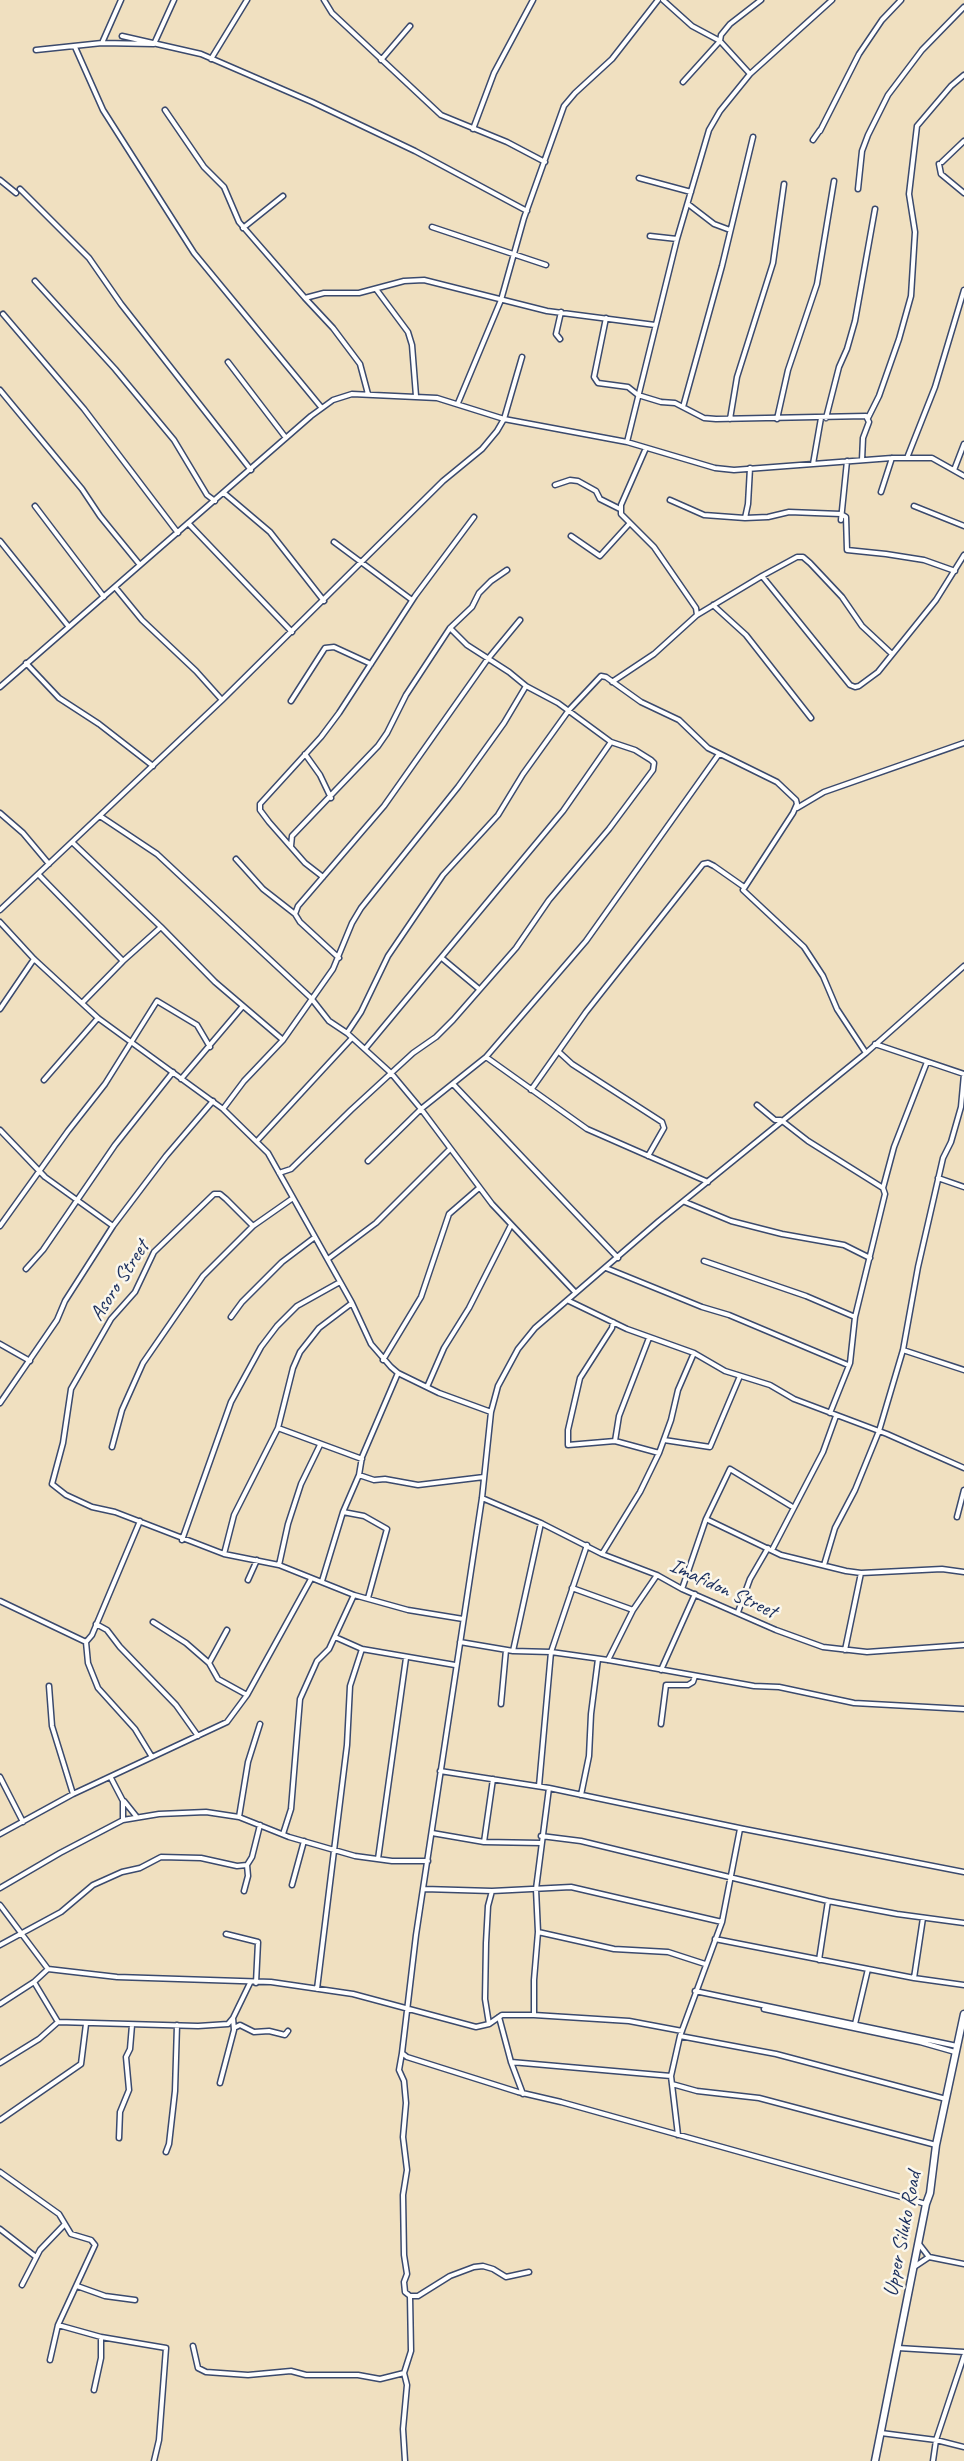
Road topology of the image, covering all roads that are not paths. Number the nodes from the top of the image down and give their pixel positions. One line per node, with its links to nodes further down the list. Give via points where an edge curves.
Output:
1 (122, 0): 14 (street)
2 (174, 0): 14 (street, via 154,44)
3 (248, 0): 17 (street)
4 (324, 0): 18 (street, via 332,13)
5 (533, 0): 24 (street, via 494,74)
6 (660, 0): 13 (street, via 692,26); 29 (street, via 612,59 564,106)
7 (761, 0): 13 (street, via 730,24)
8 (832, 0): 19 (street)
9 (901, 0): 23 (street, via 859,54)
10 (964, 7): 35 (street, via 922,50 888,95 862,151)
11 (410, 26): 18 (street)
12 (122, 36): 17 (street)
13 (720, 41): 19 (street); 21 (street)
14 (102, 43): 15 (street)
15 (75, 47): 16 (street); 66 (street, via 103,110 194,253)
16 (36, 50)
17 (211, 59): 42 (street, via 415,151)
18 (381, 60): 24 (street, via 441,115)
19 (750, 74): 36 (street, via 709,130)
20 (964, 75): 70 (street, via 917,126 909,194 915,232 911,296)
21 (683, 82)
22 (165, 110): 44 (street, via 204,167 224,187)
23 (825, 122): 25 (street); 27 (street)
24 (473, 129): 29 (street)
25 (820, 131)
26 (753, 137): 45 (street)
27 (813, 140)
28 (964, 141): 38 (street, via 940,163 941,174)
29 (545, 162): 42 (street)
30 (639, 178): 36 (street)
31 (0, 180): 37 (street)
32 (834, 181): 73 (street, via 817,284 788,370)
33 (784, 184): 72 (street, via 773,263 737,377)
34 (20, 189): 84 (street, via 88,258)
35 (858, 189)
36 (691, 192): 40 (street)
37 (16, 193)
38 (964, 193)
39 (283, 196): 44 (street)
40 (688, 204): 45 (street, via 714,224); 47 (street)
41 (875, 209): 69 (street, via 857,313)
42 (527, 211): 53 (street)
43 (432, 227): 48 (street)
44 (243, 228): 52 (street)
45 (730, 230): 67 (street)
46 (650, 236): 47 (street)
47 (677, 239): 57 (street)
48 (546, 265)
49 (35, 280): 91 (street, via 174,440 207,495)
50 (376, 289): 52 (street, via 324,292); 53 (street, via 424,280); 64 (street, via 408,332)
51 (964, 290): 79 (street)
52 (306, 298): 62 (street, via 360,364)
53 (501, 300): 54 (street); 65 (street)
54 (561, 312): 56 (street); 58 (street, via 556,334)
55 (3, 314): 102 (street, via 84,409)
56 (606, 318): 57 (street); 63 (street, via 595,381 628,387)
57 (655, 325): 63 (street)
58 (560, 339)
59 (522, 357): 71 (street)
60 (228, 362): 74 (street)
61 (0, 390): 108 (street)
62 (368, 394): 64 (street); 66 (street, via 343,397)
63 (638, 395): 67 (street); 75 (street)
64 (416, 396): 65 (street)
65 (458, 404): 71 (street)
66 (321, 407): 74 (street)
67 (683, 407): 72 (street, via 704,418)
68 (820, 418): 69 (street); 73 (street); 82 (street)
69 (826, 418): 70 (street)
70 (868, 418): 80 (street)
71 (504, 419): 75 (street); 107 (street, via 482,449 443,481)
72 (730, 419): 73 (street)
73 (777, 419)
74 (286, 438): 84 (street)
75 (627, 442): 77 (street)
76 (964, 444): 85 (street)
77 (646, 448): 83 (street, via 715,468); 94 (street)
78 (892, 458): 79 (street); 80 (street); 88 (street)
79 (907, 458): 85 (street, via 932,458)
80 (862, 460): 81 (street)
81 (847, 461): 82 (street); 95 (street)
82 (813, 464): 83 (street)
83 (750, 468): 97 (street)
84 (251, 470): 89 (street)
85 (954, 470): 86 (street)
86 (964, 476)
87 (555, 485): 94 (street, via 578,481)
88 (881, 492)
89 (224, 493): 91 (street); 115 (street, via 270,532)
90 (670, 500): 97 (street, via 704,515)
91 (215, 501): 99 (street)
92 (35, 506): 113 (street)
93 (914, 506): 101 (street)
94 (620, 509): 100 (street)
95 (842, 513): 97 (street, via 789,512); 98 (street); 110 (street, via 846,517 847,550 924,560)
96 (474, 517): 114 (street)
97 (745, 518)
98 (841, 520)
99 (188, 523): 102 (street); 121 (street)
100 (629, 524): 103 (street, via 600,556); 117 (street, via 654,548)
101 (964, 526)
102 (178, 533): 108 (street)
103 (571, 536)
104 (0, 541): 119 (street)
105 (334, 542): 107 (street)
106 (964, 555): 110 (street)
107 (362, 562): 114 (street); 115 (street)
108 (140, 565): 112 (street)
109 (507, 570): 120 (street, via 478,594 472,607)
110 (955, 571): 122 (street)
111 (762, 576): 116 (street); 122 (street, via 803,557 842,597 862,626); 122 (street, via 850,685 859,687)
112 (115, 586): 113 (street); 129 (street, via 142,620)
113 (104, 597): 119 (street)
114 (412, 600): 125 (street)
115 (324, 601): 121 (street)
116 (713, 605): 117 (street); 132 (street, via 746,635)
117 (697, 615): 126 (street, via 654,654)
118 (520, 620): 123 (street)
119 (69, 627): 128 (street)
120 (450, 628): 123 (street); 138 (street, via 406,695 383,740)
121 (292, 632): 129 (street)
122 (892, 654)
123 (487, 660): 127 (street); 147 (street, via 384,806)
124 (26, 663): 137 (street, via 59,698)
125 (371, 665): 130 (street, via 334,647 325,648); 143 (street, via 321,736 260,804 263,815)
126 (612, 682): 131 (street, via 599,677); 136 (street, via 631,697 679,720)
127 (526, 686): 131 (street); 153 (street, via 458,787 361,908)
128 (0, 687)
129 (222, 700): 137 (street)
130 (291, 701)
131 (569, 710): 133 (street); 165 (street, via 498,814 443,875 395,945 362,1012)
132 (811, 718)
133 (611, 742): 155 (street, via 563,811); 158 (street, via 646,756 654,763 653,770 516,948)
134 (964, 743): 139 (street, via 864,776)
135 (305, 754): 138 (street, via 321,775)
136 (719, 754): 139 (street, via 777,783 796,800); 174 (street, via 586,941)
137 (153, 766): 141 (street)
138 (331, 798): 143 (street, via 292,836)
139 (796, 808): 148 (street)
140 (0, 813): 145 (street)
141 (100, 816): 142 (street); 159 (street, via 157,854)
142 (72, 842): 145 (street); 152 (street)
143 (291, 847): 147 (street)
144 (236, 859): 150 (street, via 263,889)
145 (50, 864): 146 (street)
146 (39, 875): 149 (street); 156 (street)
147 (323, 877): 150 (street)
148 (744, 887): 173 (street, via 746,894 804,947 823,976 837,1009); 182 (street, via 714,866 704,864 586,1012)
149 (0, 910)
150 (295, 914): 153 (street)
151 (0, 922): 154 (street)
152 (161, 927): 156 (street); 162 (street)
153 (339, 958): 159 (street)
154 (34, 959): 160 (street); 161 (street)
155 (442, 959): 158 (street); 171 (street)
156 (123, 961): 161 (street)
157 (964, 966): 169 (street)
158 (479, 989): 177 (street, via 436,1037)
159 (311, 998): 165 (street, via 329,1021); 167 (street)
160 (3, 999): 163 (street)
161 (82, 1003): 164 (street)
162 (243, 1006): 167 (street); 170 (street)
163 (0, 1009)
164 (98, 1018): 168 (street); 180 (street)
165 (347, 1033): 166 (street)
166 (352, 1038): 171 (street); 189 (street)
167 (283, 1040): 185 (street)
168 (133, 1042): 170 (street, via 157,1001 197,1025); 176 (street); 193 (street)
169 (874, 1044): 173 (street); 175 (street)
170 (210, 1047): 179 (street)
171 (365, 1049): 177 (street)
172 (559, 1052): 191 (street, via 662,1122 664,1128)
173 (867, 1053): 187 (street)
174 (486, 1057): 181 (street); 182 (street)
175 (927, 1062): 178 (street); 199 (street, via 894,1147)
176 (173, 1072): 179 (street); 201 (street)
177 (391, 1073): 186 (street); 194 (street, via 291,1169)
178 (964, 1074): 195 (street, via 961,1107)
179 (181, 1078): 183 (street)
180 (44, 1080)
181 (453, 1084): 186 (street); 208 (street)
182 (531, 1090): 191 (street, via 586,1130)
183 (213, 1101): 185 (street); 205 (street)
184 (757, 1105): 187 (street, via 775,1120)
185 (223, 1109): 189 (street)
186 (421, 1109): 190 (street); 192 (street)
187 (781, 1120): 196 (street); 199 (street)
188 (0, 1130): 193 (street)
189 (257, 1141): 194 (street)
190 (450, 1149): 198 (street); 210 (street, via 376,1223)
191 (648, 1156): 196 (street)
192 (368, 1161)
193 (40, 1172): 201 (street); 204 (street)
194 (279, 1173): 200 (street)
195 (938, 1178): 197 (street); 223 (street)
196 (708, 1182): 202 (street)
197 (964, 1187)
198 (479, 1188): 203 (street); 225 (street, via 449,1214 421,1298)
199 (883, 1188): 209 (street, via 885,1194)
200 (293, 1198): 206 (street); 207 (street)
201 (78, 1199): 205 (street); 213 (street)
202 (685, 1202): 208 (street); 209 (street, via 731,1221 844,1245)
203 (511, 1224): 215 (street); 231 (street)
204 (0, 1226)
205 (113, 1226): 226 (street)
206 (253, 1226): 241 (street, via 202,1276 143,1363 122,1410); 253 (street, Asoro Street, via 220,1194 214,1194 153,1252 135,1292 111,1319 71,1389 52,1485 92,1507)
207 (315, 1237): 210 (street); 218 (street, via 282,1262)
208 (618, 1258): 212 (street)
209 (870, 1258): 219 (street)
210 (328, 1259): 214 (street)
211 (704, 1261): 219 (street)
212 (606, 1268): 215 (street); 227 (street)
213 (26, 1269)
214 (340, 1282): 217 (street); 255 (street, via 297,1306 261,1347 231,1402)
215 (575, 1292): 216 (street)
216 (569, 1300): 220 (street); 233 (street, via 535,1328 518,1349 498,1386)
217 (352, 1302): 225 (street); 236 (street, via 319,1328 300,1352)
218 (231, 1317)
219 (855, 1317): 227 (street)
220 (613, 1322): 221 (street); 239 (street, via 580,1378 567,1441 568,1445)
221 (650, 1338): 224 (street); 239 (street, via 619,1416)
222 (0, 1344): 226 (street)
223 (903, 1350): 228 (street); 237 (street)
224 (694, 1353): 230 (street); 238 (street, via 678,1390)
225 (383, 1360): 229 (street)
226 (30, 1361): 232 (street)
227 (848, 1365): 234 (street)
228 (964, 1370)
229 (398, 1373): 231 (street); 243 (street)
230 (740, 1376): 234 (street); 238 (street, via 710,1447)
231 (427, 1387): 233 (street)
232 (0, 1403)
233 (491, 1412): 246 (street)
234 (830, 1413): 235 (street)
235 (836, 1416): 237 (street); 257 (street, via 823,1452)
236 (278, 1428): 240 (street); 258 (street, via 234,1515)
237 (879, 1431): 244 (street); 262 (street, via 835,1528)
238 (664, 1440): 242 (street)
239 (615, 1441): 242 (street)
240 (320, 1445): 243 (street); 261 (street, via 301,1484)
241 (112, 1447)
242 (659, 1453): 259 (street)
243 (362, 1459): 245 (street)
244 (964, 1467)
245 (359, 1476): 246 (street, via 418,1485); 250 (street)
246 (484, 1477): 248 (street)
247 (964, 1490): 251 (street)
248 (482, 1498): 254 (street, Imafidon Street); 277 (street)
249 (791, 1506): 252 (street, via 730,1470)
250 (343, 1512): 268 (street); 273 (street, via 364,1516 387,1529)
251 (957, 1517)
252 (706, 1519): 257 (street); 270 (street)
253 (140, 1521): 255 (street); 279 (street)
254 (541, 1523): 256 (street, Imafidon Street); 288 (street)
255 (182, 1540): 258 (street)
256 (587, 1545): 259 (street, Imafidon Street); 269 (street)
257 (770, 1549): 262 (street); 276 (street, via 750,1579)
258 (224, 1554): 260 (street)
259 (602, 1554): 265 (street, Imafidon Street)
260 (257, 1560): 261 (street); 266 (street)
261 (279, 1565): 267 (street)
262 (824, 1565): 264 (street)
263 (964, 1572): 264 (street, via 920,1569)
264 (861, 1573): 287 (street)
265 (657, 1575): 270 (street, Imafidon Street); 275 (street)
266 (248, 1580)
267 (311, 1580): 268 (street); 298 (street)
268 (322, 1581): 272 (street)
269 (572, 1588): 275 (street); 289 (street)
270 (682, 1589): 271 (street, Imafidon Street)
271 (695, 1594): 276 (street, Imafidon Street); 295 (street)
272 (354, 1595): 273 (street); 281 (street)
273 (368, 1598): 277 (street, via 408,1610)
274 (0, 1601): 282 (street)
275 (633, 1610): 292 (street)
276 (738, 1612): 287 (street, Imafidon Street, via 823,1647)
277 (463, 1618): 283 (street)
278 (153, 1622): 293 (street)
279 (96, 1624): 282 (street); 303 (street, via 107,1630 176,1705)
280 (227, 1630): 293 (street)
281 (335, 1637): 285 (street); 322 (street, via 317,1661 300,1699 291,1809)
282 (86, 1642): 304 (street, via 88,1663 98,1688 135,1729)
283 (460, 1642): 286 (street); 294 (street)
284 (964, 1645): 287 (street, Imafidon Street)
285 (362, 1649): 290 (street); 327 (street, via 350,1686 347,1745)
286 (506, 1650): 288 (street); 299 (street)
287 (844, 1650)
288 (513, 1651): 289 (street)
289 (551, 1652): 291 (street); 309 (street)
290 (406, 1658): 294 (street); 328 (street)
291 (598, 1659): 292 (street); 312 (street, via 590,1756)
292 (608, 1660): 295 (street)
293 (209, 1663): 298 (street, via 218,1679)
294 (455, 1665): 305 (street)
295 (661, 1671): 296 (street)
296 (695, 1676): 300 (street, via 779,1687 855,1703); 302 (street, via 688,1685 666,1685)
297 (49, 1686): 311 (street, via 52,1726)
298 (247, 1695): 303 (street, via 227,1722)
299 (501, 1704)
300 (964, 1709)
301 (260, 1724): 315 (street, via 248,1762)
302 (661, 1724)
303 (198, 1736): 304 (street)
304 (152, 1758): 307 (street)
305 (440, 1771): 308 (street); 320 (street)
306 (0, 1777): 317 (street)
307 (111, 1778): 311 (street); 313 (street)
308 (493, 1779): 309 (street); 325 (street)
309 (538, 1786): 310 (street)
310 (549, 1788): 312 (street); 323 (street)
311 (73, 1794): 317 (street)
312 (581, 1795): 319 (street)
313 (122, 1798): 314 (street); 316 (street)
314 (138, 1817): 315 (street, via 206,1812); 316 (street)
315 (239, 1817): 318 (street)
316 (123, 1820): 334 (street)
317 (23, 1822): 321 (street)
318 (260, 1825): 322 (street); 330 (street)
319 (740, 1829): 331 (street); 332 (street)
320 (432, 1833): 325 (street); 329 (street)
321 (0, 1834)
322 (283, 1834): 324 (street)
323 (541, 1836): 326 (street); 332 (street, via 581,1841)
324 (304, 1841): 327 (street); 333 (street)
325 (484, 1842): 326 (street)
326 (541, 1843): 336 (street)
327 (333, 1850): 328 (street); 358 (street)
328 (378, 1859): 329 (street)
329 (428, 1861): 335 (street)
330 (247, 1865): 337 (street); 345 (street, via 161,1857 93,1885 61,1912)
331 (964, 1872)
332 (732, 1877): 339 (street); 342 (street)
333 (292, 1885)
334 (0, 1888)
335 (424, 1889): 338 (street); 361 (street)
336 (536, 1889): 338 (street); 342 (street, via 571,1887); 344 (street)
337 (244, 1891)
338 (492, 1891): 371 (street, via 486,1943 485,1999)
339 (828, 1901): 341 (street); 349 (street)
340 (0, 1905): 345 (street)
341 (923, 1918): 343 (street); 353 (street)
342 (722, 1922): 347 (street)
343 (964, 1923)
344 (538, 1932): 350 (street, via 614,1948 668,1952); 364 (street)
345 (21, 1933): 348 (street); 351 (street)
346 (226, 1934): 356 (street, via 258,1942)
347 (715, 1939): 349 (street); 350 (street)
348 (0, 1944)
349 (819, 1960): 352 (street)
350 (705, 1964): 359 (street)
351 (48, 1969): 354 (street); 355 (street, via 117,1977)
352 (869, 1969): 353 (street); 372 (street)
353 (914, 1978): 357 (street)
354 (34, 1982): 360 (street); 367 (street)
355 (250, 1983): 356 (street); 365 (street)
356 (256, 1983): 358 (street)
357 (964, 1985)
358 (317, 1989): 361 (street)
359 (696, 1991): 372 (street); 375 (street)
360 (0, 2004)
361 (407, 2007): 371 (street, via 476,2027); 379 (street)
362 (764, 2009): 372 (street)
363 (964, 2014): 376 (main road, Upper Siluko Road)
364 (534, 2015): 366 (street); 375 (street, via 629,2021)
365 (233, 2018): 370 (street, via 223,2025); 373 (street)
366 (499, 2018): 371 (street); 380 (street)
367 (58, 2022): 368 (street); 381 (street)
368 (86, 2024): 369 (street); 387 (street, via 81,2064)
369 (132, 2025): 370 (street); 389 (street, via 126,2056 129,2090 120,2112)
370 (177, 2025): 391 (street, via 175,2091)
371 (489, 2025)
372 (855, 2026): 378 (street)
373 (234, 2029): 374 (street, via 240,2025 254,2032 285,2035); 383 (street)
374 (288, 2031)
375 (682, 2031): 377 (street)
376 (962, 2033): 378 (main road, Upper Siluko Road)
377 (680, 2036): 382 (street); 386 (street, via 776,2054)
378 (956, 2049): 386 (main road, Upper Siluko Road)
379 (402, 2053): 385 (street); 404 (street, via 399,2070 406,2103 403,2137 407,2170 403,2195 407,2274 404,2282 405,2292)
380 (511, 2062): 382 (street); 385 (street)
381 (0, 2063)
382 (671, 2076): 384 (street)
383 (220, 2083)
384 (672, 2084): 388 (street); 390 (street, via 759,2098)
385 (524, 2094): 388 (street)
386 (946, 2099): 390 (main road, Upper Siluko Road)
387 (0, 2120)
388 (678, 2134): 393 (street)
389 (119, 2138)
390 (936, 2145): 393 (main road, Upper Siluko Road)
391 (166, 2152)
392 (0, 2172): 394 (street, via 59,2214)
393 (926, 2204): 396 (main road, Upper Siluko Road)
394 (65, 2225): 397 (street); 403 (street, via 71,2234 95,2245)
395 (0, 2229): 397 (street)
396 (919, 2244): 398 (street); 400 (main road, Upper Siluko Road)
397 (36, 2257): 402 (street)
398 (929, 2258): 399 (street); 400 (street)
399 (964, 2264)
400 (914, 2267): 409 (main road, Upper Siluko Road)
401 (529, 2272): 404 (street, via 506,2277 493,2269 474,2267 450,2276 418,2296)
402 (22, 2285)
403 (77, 2286): 405 (street, via 105,2296); 406 (street)
404 (410, 2296): 412 (street, via 411,2351)
405 (135, 2300)
406 (58, 2325): 407 (street); 411 (street)
407 (101, 2337): 413 (street); 417 (street, via 166,2348)
408 (193, 2346): 412 (street, via 198,2368 206,2372 248,2375 291,2371 380,2379)
409 (897, 2348): 410 (street); 414 (main road, Upper Siluko Road)
410 (964, 2354): 415 (street)
411 (50, 2360)
412 (404, 2373): 418 (street)
413 (94, 2390)
414 (881, 2433): 415 (street); 419 (main road, Upper Siluko Road)
415 (936, 2440): 416 (street); 420 (street)
416 (964, 2447)
417 (154, 2461)
418 (405, 2461)
419 (875, 2461)
420 (933, 2461)

